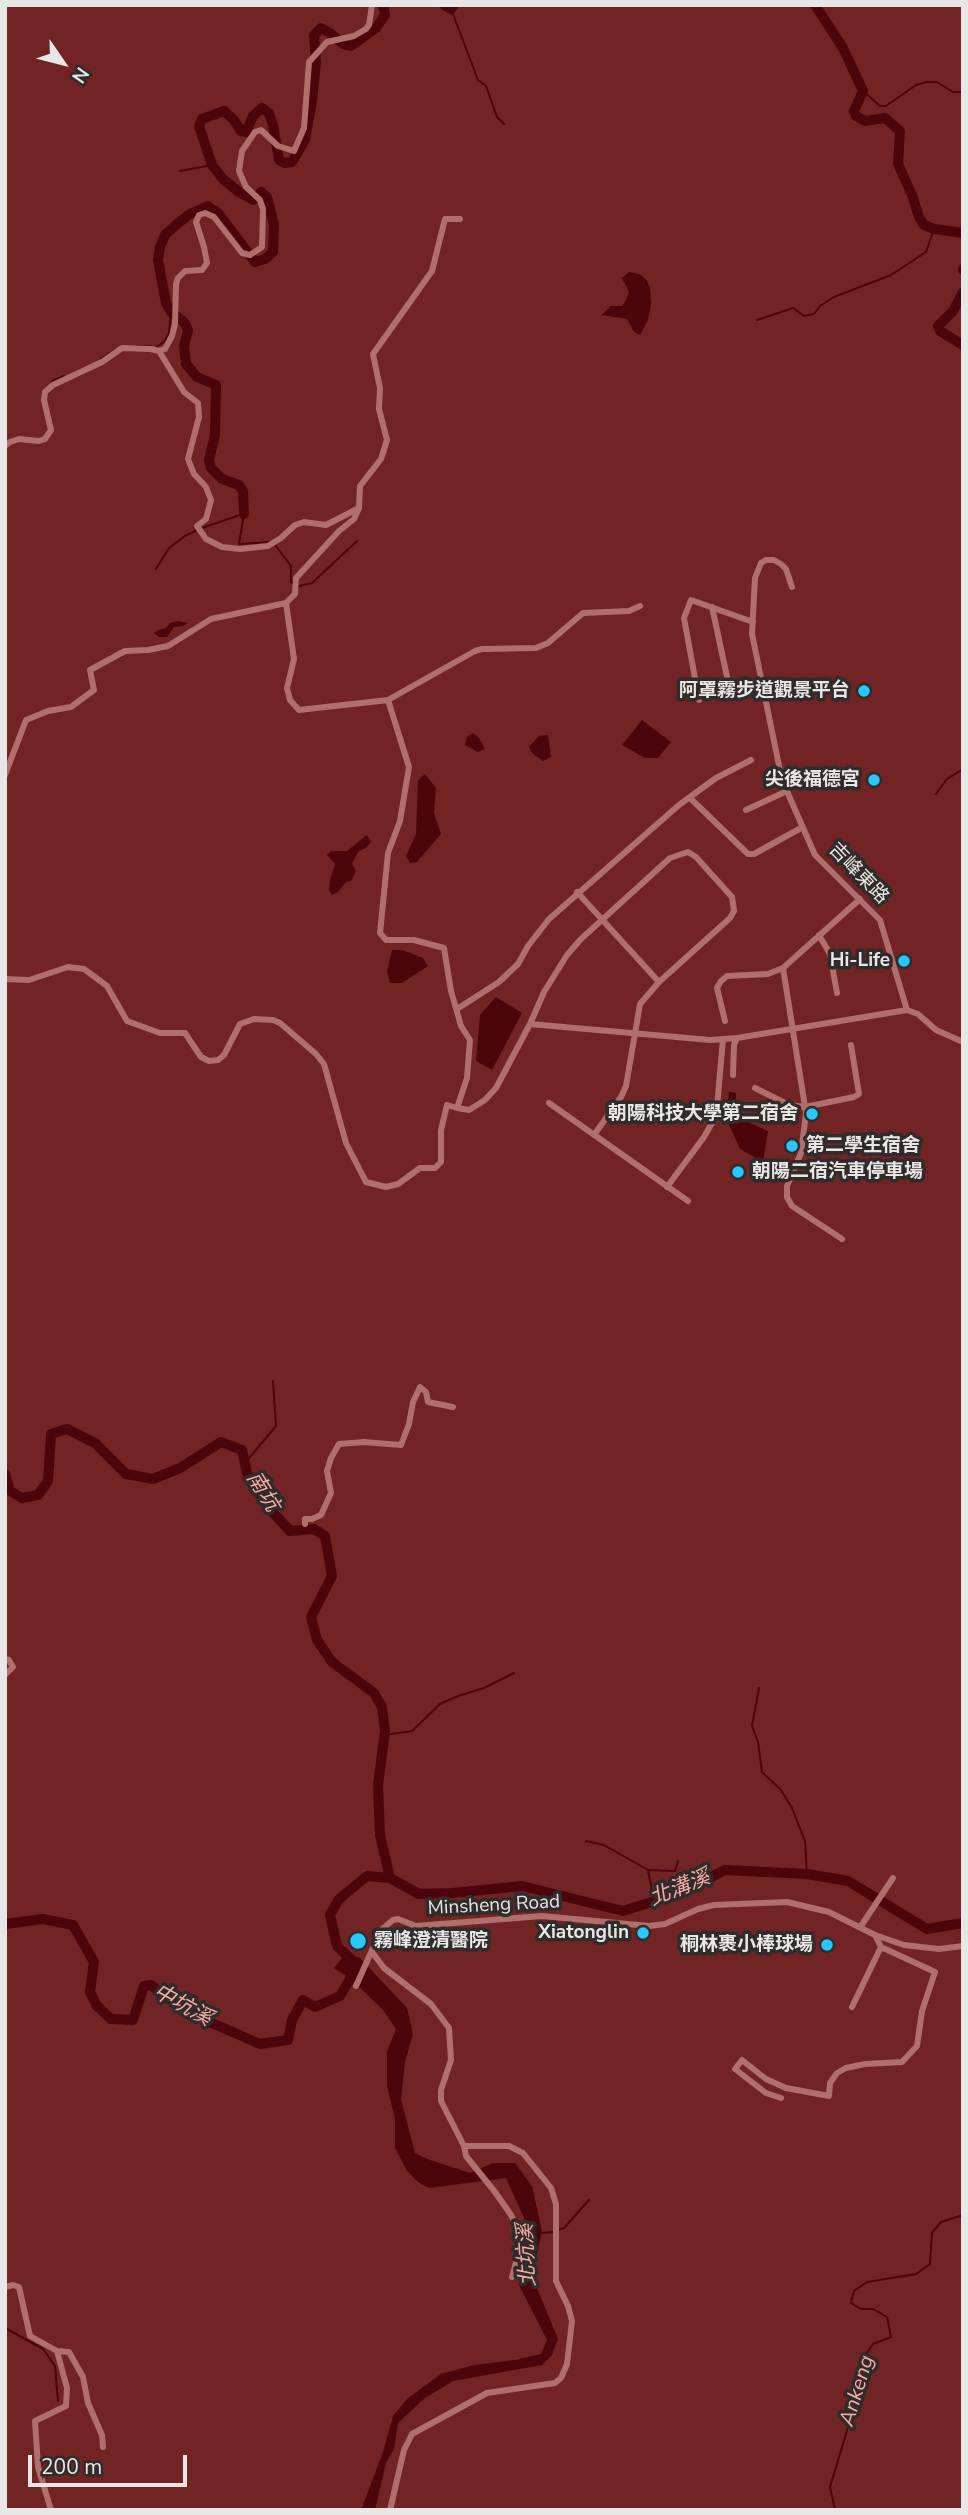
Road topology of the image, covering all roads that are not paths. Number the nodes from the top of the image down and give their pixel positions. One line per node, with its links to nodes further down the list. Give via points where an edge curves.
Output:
1 (372, 5): 3 (street, via 366,29 327,42 309,62 304,128 294,151 277,145 261,130 242,151 239,172 263,209 262,247 250,255 242,253 214,217 199,215 196,222 207,263 202,270 185,271 178,278 172,336)
2 (460, 219): 5 (street, via 445,219 432,271 373,354 387,440 381,458 360,486)
3 (159, 351): 4 (street, via 122,348 53,384 45,392 51,430 45,439 19,439); 5 (street, via 184,392 198,403 188,458 211,500 206,519 197,526 200,534 222,547 271,545 295,525 327,525)
4 (5, 446)
5 (359, 508): 7 (street, via 296,584 295,594)
6 (792, 587): 10 (street, 吉峰東路, via 781,564 774,560 761,563 755,578)
7 (286, 603): 12 (street, via 295,659 287,688 299,710); 15 (street, via 211,619 168,646 125,650 90,670 94,690 71,708 26,720)
8 (640, 606): 12 (street, via 629,611 583,613 536,648 482,649)
9 (712, 607): 10 (street); 11 (street); 13 (street, via 691,600 684,618)
10 (753, 622): 16 (street, 吉峰東路)
11 (729, 686)
12 (388, 700): 28 (street, via 409,767 400,821 388,853 380,933 386,940 414,940 444,948)
13 (698, 700)
14 (751, 760): 17 (street)
15 (5, 775)
16 (787, 791): 18 (street); 19 (street, 吉峰東路)
17 (690, 798): 19 (street, via 748,854); 20 (street)
18 (746, 810)
19 (802, 828): 21 (street, 吉峰東路, via 815,855)
20 (577, 892): 22 (street); 28 (street, via 549,919 508,973)
21 (860, 899): 23 (street); 29 (street, 吉峰東路, via 880,920)
22 (602, 920): 26 (street); 26 (street, via 678,853 696,857 714,876 732,897 734,912); 31 (street, via 560,965)
23 (819, 935): 24 (street); 27 (street, via 830,954)
24 (783, 968): 30 (street, via 768,974 727,976 721,981 717,988); 32 (street)
25 (5, 979): 42 (street, via 29,980 68,967 84,970 107,986 127,1021 160,1033 185,1033 209,1061 224,1055 240,1024 254,1019 280,1023 324,1065 346,1143 366,1182 386,1187 420,1168 435,1168 441,1162 440,1130 447,1105)
26 (659, 982): 33 (street, via 640,1004)
27 (837, 993)
28 (457, 1009): 42 (street, via 471,1046)
29 (907, 1010): 32 (street); 36 (street)
30 (725, 1020)
31 (530, 1024): 33 (street); 42 (street, via 491,1094 469,1110)
32 (793, 1029): 34 (street); 41 (street)
33 (633, 1034): 35 (street); 43 (street, via 626,1086)
34 (737, 1038): 35 (street); 38 (street)
35 (723, 1039): 44 (street, via 712,1123)
36 (963, 1041)
37 (851, 1045): 41 (street, via 859,1094)
38 (733, 1075)
39 (755, 1088): 41 (street, via 789,1105)
40 (549, 1103): 43 (street)
41 (805, 1107): 46 (street, via 801,1153 787,1197 792,1206)
42 (457, 1108)
43 (594, 1136): 44 (street)
44 (667, 1187): 45 (street)
45 (688, 1201)
46 (842, 1239)
47 (453, 1407): 48 (street, via 428,1402 420,1387 401,1445 339,1444 327,1471 331,1493 321,1515 305,1519)
48 (305, 1524)
49 (5, 1659): 50 (street, via 13,1667)
50 (5, 1675)
51 (892, 1881): 52 (street)
52 (862, 1926): 53 (street, Minsheng Road); 56 (street, Minsheng Road, via 787,1902 713,1905 649,1926 542,1916 416,1926 393,1920 381,1930)
53 (875, 1935): 54 (street, Minsheng Road, via 916,1948); 55 (street)
54 (963, 1946)
55 (881, 1947): 58 (street); 59 (street, via 935,1972 912,2054 902,2062 846,2067 830,2083 829,2096 786,2088 742,2060 735,2069 766,2093)
56 (370, 1955): 57 (street); 60 (street, via 431,2004 449,2028 451,2060 441,2101)
57 (356, 1986)
58 (852, 2007)
59 (781, 2098)
60 (464, 2146): 61 (street, via 466,2156 520,2234); 66 (street, via 509,2146 523,2153 551,2188 556,2204 556,2281 572,2321 567,2364 555,2383 486,2393 412,2434)
61 (512, 2277)
62 (5, 2287): 63 (street, via 19,2287 30,2336)
63 (57, 2351): 64 (street, via 69,2352 83,2377); 65 (street, via 67,2388 66,2406 35,2421 38,2466)
64 (103, 2447)
65 (51, 2510)
66 (390, 2510)

